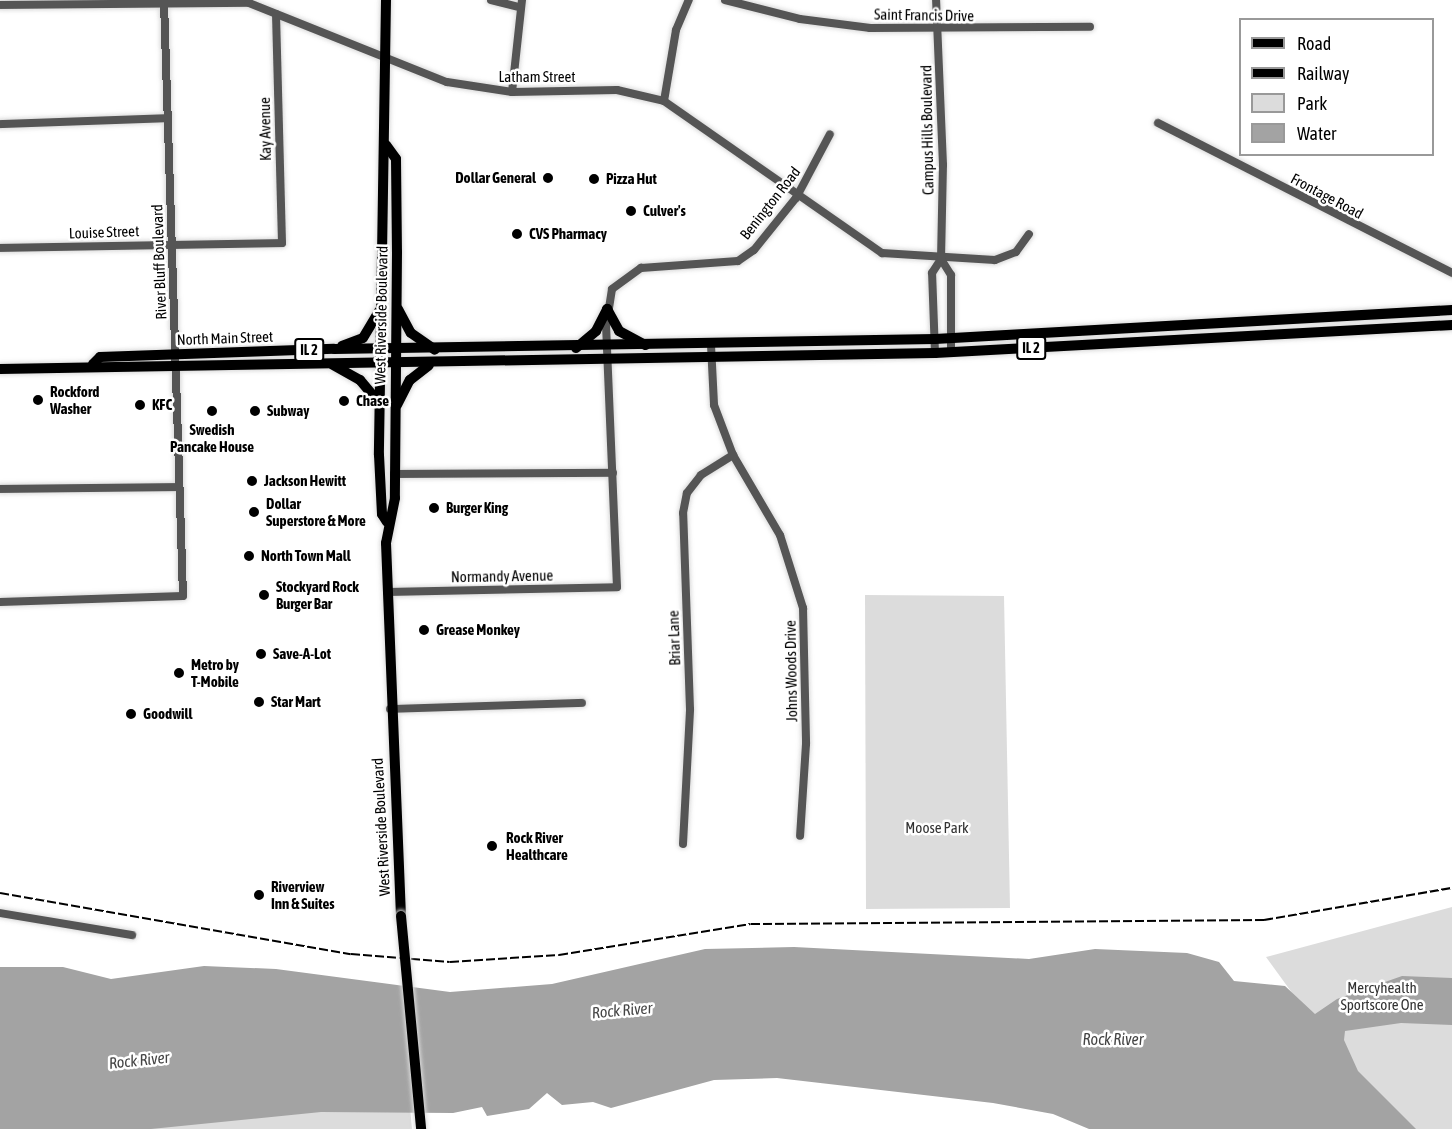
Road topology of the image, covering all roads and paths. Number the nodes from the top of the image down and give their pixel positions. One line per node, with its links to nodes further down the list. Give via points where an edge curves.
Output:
1 (386, 0): 12 (main road, West Riverside Boulevard)
2 (492, 0): 7 (street)
3 (689, 0): 14 (street, via 676,30)
4 (725, 0): 11 (street, Saint Francis Drive, via 831,25)
5 (936, 0): 11 (street, Campus Hills Boulevard)
6 (164, 1): 8 (street, Latham Street); 9 (street, Latham Street, via 249,3); 15 (street, River Bluff Boulevard)
7 (521, 4): 13 (street)
8 (0, 5)
9 (276, 14): 12 (street, Latham Street); 23 (street, Kay Avenue)
10 (1090, 27): 11 (street, Saint Francis Drive)
11 (938, 30): 25 (street, Campus Hills Boulevard)
12 (388, 61): 13 (street, Latham Street, via 447,82); 19 (main road, West Riverside Boulevard)
13 (512, 92): 14 (street, Latham Street, via 617,90)
14 (664, 100): 20 (street, Latham Street)
15 (168, 118): 16 (street); 22 (street, River Bluff Boulevard)
16 (0, 123)
17 (1158, 123): 26 (street, Frontage Road)
18 (830, 134): 20 (street, Benington Road)
19 (386, 145): 27 (main road, West Riverside Boulevard, via 396,159); 28 (main road, West Riverside Boulevard)
20 (796, 198): 25 (street, Latham Street, via 882,253); 29 (street, Benington Road, via 738,261 641,268 616,284)
21 (1029, 234): 25 (street, Latham Street, via 1016,252 995,260)
22 (171, 243): 23 (street, Louise Street); 24 (street, Louise Street); 44 (street, River Bluff Boulevard)
23 (282, 243)
24 (0, 248)
25 (941, 259): 32 (street, Campus Hills Boulevard, via 951,275); 33 (street, Campus Hills Boulevard, via 932,273)
26 (1452, 273)
27 (397, 306): 39 (main road, West Riverside Boulevard); 41 (main road, via 411,333)
28 (380, 308): 36 (main road, West Riverside Boulevard); 38 (main road, via 363,338)
29 (607, 309): 35 (main road, via 627,339); 37 (main road, via 596,331); 40 (street, Benington Road)
30 (1452, 310): 32 (main road, IL 2)
31 (1452, 325): 42 (main road, IL 2)
32 (951, 338): 33 (main road, IL 2); 42 (street, Campus Hills Boulevard)
33 (935, 339): 34 (main road, IL 2); 43 (street, Campus Hills Boulevard)
34 (711, 345): 35 (main road, IL 2); 45 (street, Johns Woods Drive)
35 (651, 347): 40 (main road, IL 2)
36 (380, 348): 38 (main road, North Main Street / IL 2); 39 (main road, North Main Street / IL 2); 49 (main road, West Riverside Boulevard)
37 (576, 348): 40 (main road, IL 2); 41 (main road, IL 2)
38 (334, 349): 44 (main road, North Main Street / IL 2)
39 (396, 349): 41 (main road, IL 2); 50 (main road, West Riverside Boulevard)
40 (608, 349): 46 (street, Benington Road)
41 (435, 350)
42 (951, 352): 43 (main road, IL 2)
43 (935, 353): 45 (main road, IL 2)
44 (175, 355): 47 (main road, North Main Street / IL 2, via 100,357); 53 (street, River Bluff Boulevard)
45 (713, 359): 46 (main road, IL 2); 56 (street, Johns Woods Drive, via 714,405)
46 (610, 361): 51 (main road, IL 2); 57 (street, Benington Road)
47 (93, 364): 52 (main road, North Main Street / IL 2); 53 (main road, North Main Street / IL 2, via 101,370)
48 (333, 365): 49 (main road, North Main Street / IL 2); 53 (main road, North Main Street / IL 2); 54 (main road, via 360,380)
49 (380, 365): 50 (main road, North Main Street / IL 2); 54 (main road, West Riverside Boulevard)
50 (396, 365): 51 (main road, IL 2); 55 (main road, West Riverside Boulevard)
51 (429, 366): 55 (main road, via 410,380)
52 (0, 369)
53 (176, 369): 59 (street, River Bluff Boulevard)
54 (380, 403): 61 (main road, West Riverside Boulevard, via 381,498)
55 (394, 414): 58 (main road, West Riverside Boulevard)
56 (733, 455): 67 (street, Johns Woods Drive, via 780,535 803,608 806,744); 68 (street, Briar Lane, via 700,475 687,493 683,513 690,709)
57 (613, 473): 58 (street); 62 (street, Benington Road)
58 (394, 474): 61 (main road, West Riverside Boulevard, via 393,515)
59 (179, 487): 60 (street); 64 (street, River Bluff Boulevard, via 183,596)
60 (0, 489)
61 (387, 522): 63 (main road, West Riverside Boulevard)
62 (617, 587): 63 (street, Normandy Avenue)
63 (387, 592): 66 (main road, West Riverside Boulevard)
64 (0, 602)
65 (582, 703): 66 (street)
66 (390, 709): 71 (main road, West Riverside Boulevard, bridge, via 401,916)
67 (800, 836)
68 (683, 844)
69 (0, 913): 70 (street)
70 (132, 935)
71 (421, 1129)

